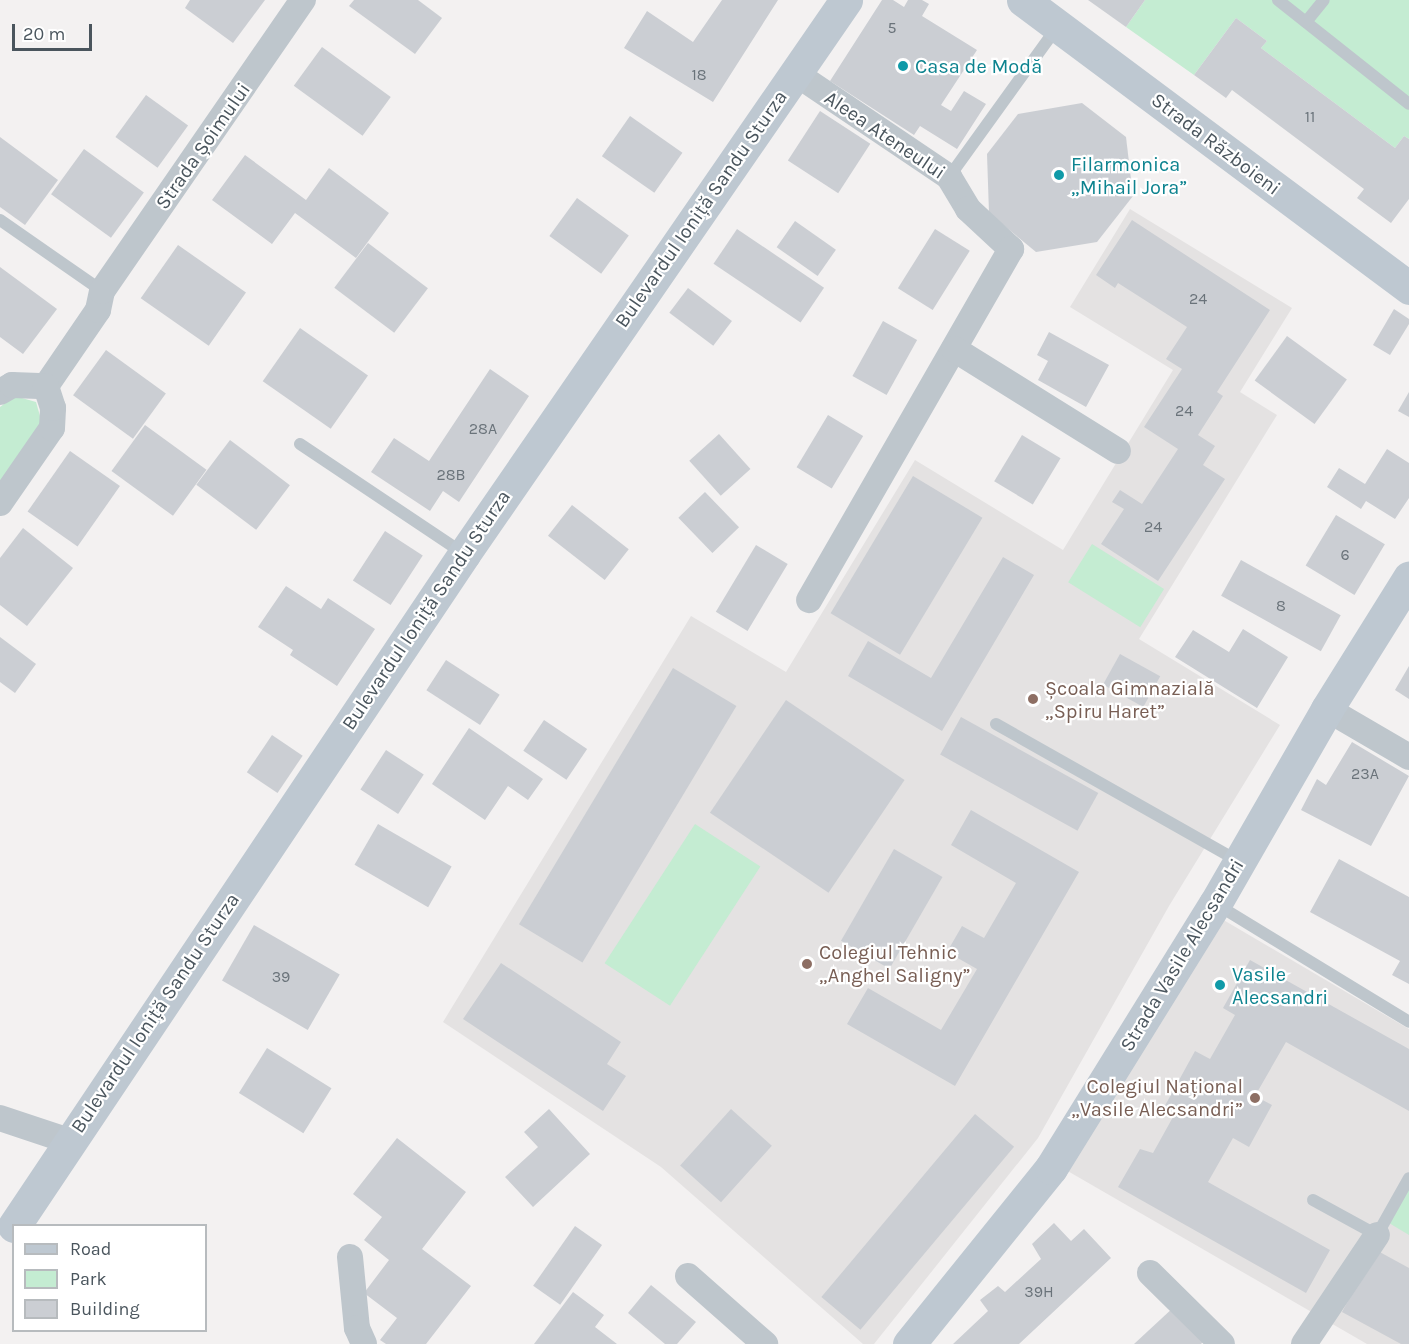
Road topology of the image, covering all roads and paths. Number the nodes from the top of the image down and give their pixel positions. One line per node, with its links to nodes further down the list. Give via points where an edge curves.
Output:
1 (303, 0): 13 (street, Strada Șoimului)
2 (846, 0): 8 (street, Bulevardul Ioniță Sandu Sturza)
3 (1023, 0): 7 (street, Strada Războieni)
4 (1278, 0): 6 (lane)
5 (1324, 0): 6 (lane)
6 (1306, 22): 9 (lane)
7 (1058, 26): 10 (lane); 12 (street, Strada Războieni)
8 (795, 74): 10 (street, Aleea Ateneului); 20 (street, Bulevardul Ioniță Sandu Sturza)
9 (1409, 104)
10 (949, 177): 14 (street, Aleea Ateneului, via 968,209 1011,249)
11 (0, 220): 13 (lane)
12 (1409, 288)
13 (102, 291): 15 (street, Strada Șoimului, via 98,310)
14 (954, 349): 18 (street); 22 (street, Aleea Ateneului)
15 (46, 386): 16 (street, via 12,385); 19 (street, via 53,408 52,429)
16 (0, 392)
17 (300, 444): 20 (lane)
18 (1118, 451)
19 (0, 503)
20 (464, 554): 30 (street, Bulevardul Ioniță Sandu Sturza)
21 (1409, 578): 23 (street, Strada Vasile Alecsandri)
22 (808, 600)
23 (1327, 709): 25 (street); 26 (street, Strada Vasile Alecsandri)
24 (996, 724): 26 (lane)
25 (1409, 758)
26 (1239, 861): 27 (street, Strada Vasile Alecsandri)
27 (1215, 904): 28 (lane); 42 (street, Strada Vasile Alecsandri, via 1051,1168)
28 (1409, 1022)
29 (0, 1118): 30 (street)
30 (69, 1141): 33 (street, Bulevardul Ioniță Sandu Sturza)
31 (1409, 1178): 35 (lane)
32 (1313, 1200): 35 (lane)
33 (15, 1224)
34 (12, 1229): 36 (street, Bulevardul Ioniță Sandu Sturza)
35 (1377, 1235): 44 (street)
36 (0, 1247)
37 (350, 1257): 40 (street, via 357,1328)
38 (1150, 1273): 43 (street)
39 (688, 1276): 41 (street)
40 (364, 1344)
41 (765, 1344)
42 (909, 1344)
43 (1222, 1344)
44 (1304, 1344)

